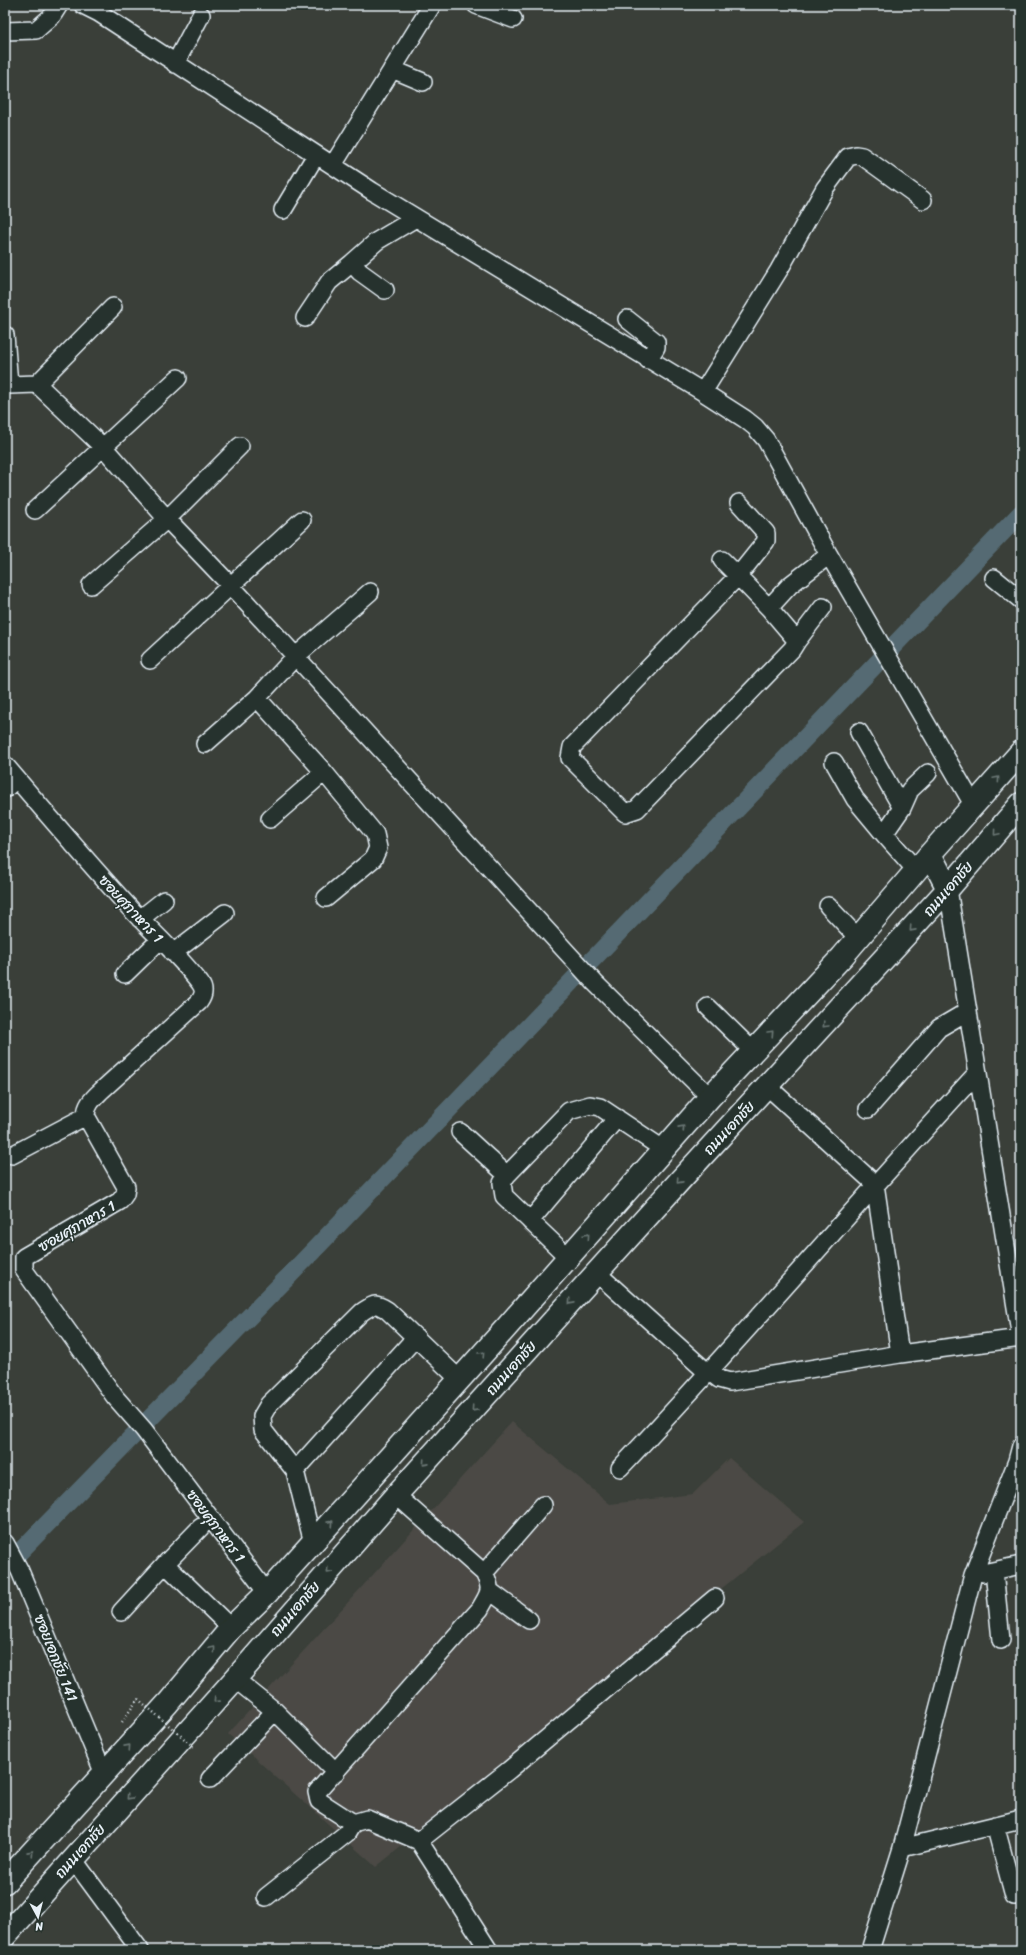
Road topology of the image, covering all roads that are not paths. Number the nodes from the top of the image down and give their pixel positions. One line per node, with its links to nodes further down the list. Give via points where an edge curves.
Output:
1 (58, 5): 7 (street, via 52,16 36,30)
2 (83, 5): 8 (street)
3 (432, 5): 9 (street)
4 (476, 5): 6 (street)
5 (201, 15): 8 (street)
6 (513, 18)
7 (5, 31)
8 (175, 64): 11 (street)
9 (392, 69): 10 (street); 12 (street)
10 (423, 82)
11 (316, 155): 12 (street); 14 (street)
12 (333, 165): 15 (street)
13 (923, 200): 26 (street, via 862,156 848,157 825,188 779,270)
14 (283, 210)
15 (416, 218): 16 (street, via 377,241); 22 (street)
16 (352, 263): 17 (street); 19 (street, via 329,282)
17 (385, 290)
18 (112, 307): 24 (street)
19 (305, 318)
20 (627, 319): 22 (street, via 656,342 656,347)
21 (5, 335): 25 (street)
22 (648, 360): 26 (street)
23 (178, 378): 28 (street)
24 (37, 384): 25 (street); 28 (street)
25 (7, 385)
26 (703, 392): 33 (street, via 745,419 766,440)
27 (240, 446): 31 (street)
28 (104, 448): 30 (street); 31 (street)
29 (739, 503): 35 (street, via 767,536 766,541)
30 (35, 510)
31 (167, 519): 37 (street); 38 (street)
32 (302, 520): 38 (street)
33 (829, 555): 42 (street, via 790,585); 56 (street)
34 (722, 560): 35 (street)
35 (738, 576): 42 (street); 43 (street, via 572,747 570,758 618,808 625,813 633,811 788,655)
36 (994, 578): 40 (street)
37 (91, 585)
38 (232, 587): 44 (street); 45 (street)
39 (370, 592): 44 (street)
40 (1021, 600)
41 (823, 607): 43 (street)
42 (769, 608): 43 (street)
43 (797, 641)
44 (296, 657): 46 (street); 76 (street, via 596,983)
45 (150, 660)
46 (257, 698): 48 (street); 52 (street)
47 (859, 732): 57 (street)
48 (205, 744)
49 (1021, 752): 56 (main road, ถนนเอกชัย, one-way to 49)
50 (834, 762): 59 (street, via 855,799)
51 (5, 765): 54 (street, ซอยศุภาหาร 1)
52 (324, 772): 58 (street); 62 (street, via 375,834 378,848 372,860)
53 (928, 773): 57 (street, via 910,790)
54 (11, 784): 66 (street, ซอยศุภาหาร 1)
55 (1021, 804): 61 (main road, ถนนเอกชัย, one-way to 61)
56 (974, 806): 60 (main road, ถนนเอกชัย)
57 (902, 808): 59 (street)
58 (270, 819)
59 (884, 834): 60 (street)
60 (923, 862): 61 (main road); 67 (main road, ถนนเอกชัย)
61 (948, 889): 72 (street); 75 (main road, ถนนเอกชัย, one-way to 75)
62 (326, 898)
63 (164, 900): 66 (street)
64 (828, 906): 67 (street)
65 (225, 913): 69 (street)
66 (140, 919): 68 (street, ซอยศุภาหาร 1)
67 (858, 938): 73 (main road, ถนนเอกชัย, one-way to 67)
68 (160, 940): 69 (street, ซอยศุภาหาร 1); 70 (street)
69 (173, 953): 78 (street, ซอยศุภาหาร 1, via 200,983 203,996 89,1103)
70 (125, 974)
71 (708, 1007): 73 (street)
72 (968, 1011): 74 (street); 77 (street, via 939,1028)
73 (754, 1051): 76 (main road, ถนนเอกชัย)
74 (978, 1072): 84 (street); 89 (street)
75 (767, 1086): 84 (street); 87 (main road, ถนนเอกชัย, one-way to 87)
76 (710, 1097): 81 (main road, ถนนเอกชัย, one-way to 76)
77 (868, 1109)
78 (86, 1116): 82 (street); 107 (street, ซอยศุภาหาร 1, via 126,1187 125,1194 120,1201 24,1257 24,1270 115,1397 144,1430)
79 (617, 1118): 81 (street); 83 (street, via 600,1107 590,1105 569,1111); 85 (street)
80 (460, 1132): 83 (street)
81 (663, 1149): 86 (main road, ถนนเอกชัย, one-way to 81)
82 (12, 1155)
83 (507, 1175): 85 (street, via 502,1183 504,1196)
84 (875, 1184): 90 (street); 91 (street)
85 (530, 1221): 86 (street)
86 (568, 1257): 92 (main road, ถนนเอกชัย, one-way to 86)
87 (597, 1273): 91 (street); 96 (main road, ถนนเอกชัย, one-way to 96)
88 (416, 1337): 92 (street); 95 (street); 95 (street, via 387,1310 379,1304 374,1304 362,1312 269,1404 262,1416 263,1430)
89 (1021, 1338): 90 (street)
90 (900, 1354): 91 (street, via 730,1382)
91 (709, 1373): 94 (street)
92 (459, 1379): 100 (main road, ถนนเอกชัย, one-way to 92)
93 (1020, 1456): 105 (street)
94 (620, 1468)
95 (295, 1472): 100 (street)
96 (396, 1495): 104 (street); 113 (main road, ถนนเอกชัย, one-way to 113)
97 (543, 1505): 104 (street)
98 (202, 1527): 101 (street)
99 (5, 1543): 116 (street, ซอยเอกชัย 141, via 20,1571)
100 (313, 1543): 107 (main road, ถนนเอกชัย)
101 (165, 1564): 109 (street); 111 (street)
102 (1021, 1565): 103 (street)
103 (994, 1571): 105 (street); 112 (street)
104 (484, 1573): 106 (street)
105 (973, 1576): 122 (street)
106 (490, 1590): 110 (street); 115 (street, via 480,1609)
107 (267, 1593): 111 (main road, ถนนเอกชัย)
108 (715, 1598): 121 (street, via 510,1770)
109 (121, 1612)
110 (529, 1620)
111 (231, 1628): 116 (main road, ถนนเอกชัย, one-way to 111)
112 (1001, 1640)
113 (235, 1679): 114 (street); 123 (main road, ถนนเอกชัย, one-way to 123)
114 (275, 1712): 115 (street); 117 (street)
115 (336, 1772): 119 (street, via 317,1792 317,1800)
116 (104, 1774): 124 (main road, ถนนเอกชัย, one-way to 116)
117 (210, 1779)
118 (1021, 1819): 120 (street)
119 (354, 1824): 121 (street, via 367,1819); 126 (street, via 347,1833)
120 (995, 1826): 122 (street); 125 (street)
121 (419, 1841): 128 (street)
122 (902, 1848): 130 (street)
123 (73, 1859): 127 (main road, ถนนเอกชัย); 129 (street)
124 (5, 1882)
125 (1014, 1896)
126 (266, 1897)
127 (5, 1936)
128 (488, 1949)
129 (140, 1950)
130 (870, 1950)

